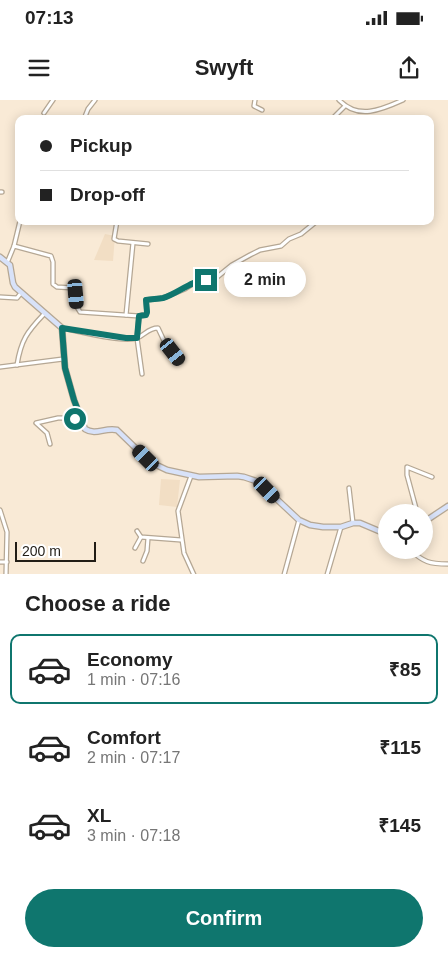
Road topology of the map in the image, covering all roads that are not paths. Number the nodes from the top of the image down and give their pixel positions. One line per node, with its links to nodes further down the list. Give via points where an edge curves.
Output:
1 (54, 100): 8 (street)
2 (94, 100): 9 (street)
3 (255, 100): 7 (street, via 254,106)
4 (339, 100): 6 (street)
5 (403, 100): 6 (street, via 367,113)
6 (344, 106): 10 (street)
7 (262, 110)
8 (44, 113)
9 (86, 115)
10 (336, 115)
11 (19, 225): 16 (street)
12 (116, 225): 14 (street, via 114,239)
13 (312, 225): 23 (street, via 281,246 250,255 216,278 199,280 163,298 146,300 147,313)
14 (133, 243): 15 (street); 22 (street)
15 (148, 244)
16 (14, 246): 18 (street); 22 (street, via 51,256 53,284 74,288 80,312)
17 (0, 256): 18 (main road)
18 (7, 263): 19 (main road, via 13,283)
19 (21, 293): 20 (street, via 17,298); 21 (main road)
20 (0, 297)
21 (44, 314): 24 (main road); 28 (street, via 28,330)
22 (126, 315): 23 (street)
23 (139, 316): 25 (street)
24 (62, 328): 25 (street, via 118,338); 26 (main road)
25 (137, 338): 27 (street, via 158,328); 30 (street)
26 (64, 359): 28 (street); 31 (main road)
27 (181, 362)
28 (17, 365): 29 (street)
29 (0, 367)
30 (142, 374)
31 (81, 418): 32 (street, via 58,418 36,423 47,432); 33 (main road, via 88,431 117,430 150,462)
32 (50, 444)
33 (190, 476): 40 (main road, via 237,476 256,481); 47 (street, via 178,511)
34 (432, 477): 36 (street, via 407,467)
35 (350, 488): 41 (street)
36 (415, 504)
37 (448, 506): 39 (main road)
38 (0, 510): 52 (street, via 7,532)
39 (433, 516)
40 (299, 520): 42 (main road, via 323,527); 56 (street)
41 (353, 523): 42 (main road); 44 (main road)
42 (341, 526): 57 (street)
43 (137, 531): 45 (street)
44 (378, 531)
45 (141, 537): 46 (street); 48 (street)
46 (148, 538): 47 (street); 50 (street)
47 (181, 540): 55 (street)
48 (135, 548)
49 (420, 559): 53 (street)
50 (143, 561)
51 (0, 562): 52 (street)
52 (7, 562): 54 (street)
53 (448, 564)
54 (6, 574)
55 (194, 574)
56 (284, 574)
57 (327, 574)

